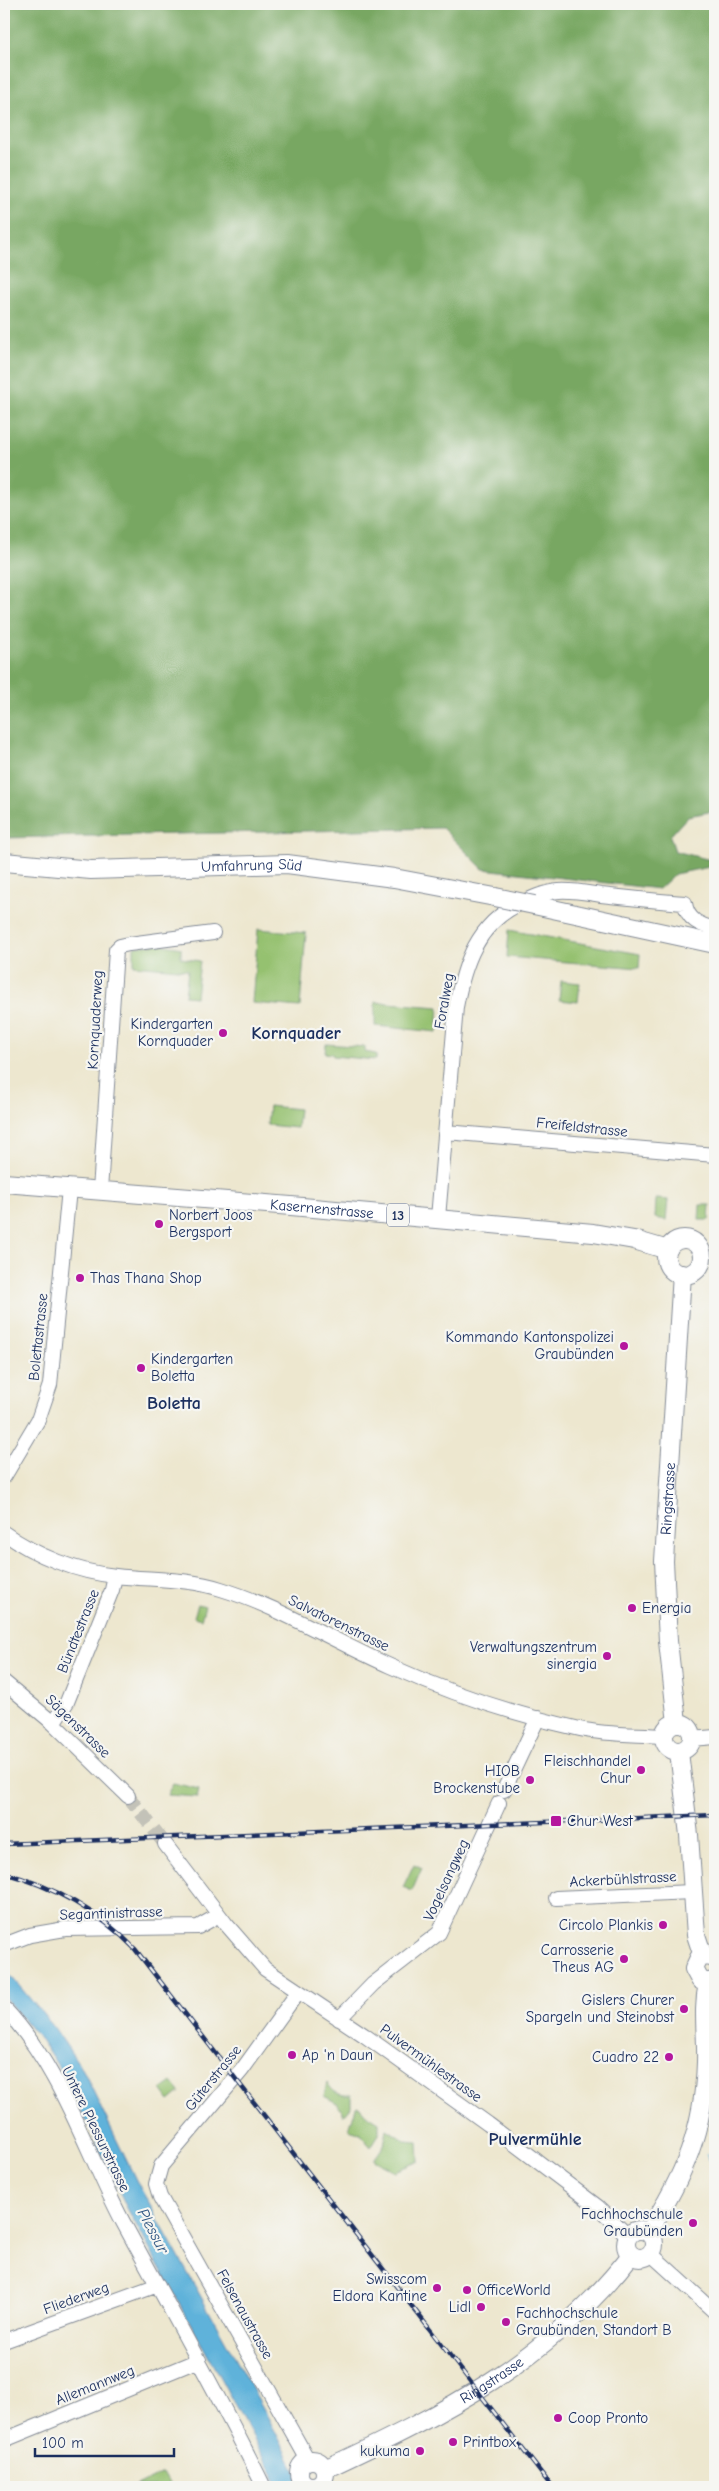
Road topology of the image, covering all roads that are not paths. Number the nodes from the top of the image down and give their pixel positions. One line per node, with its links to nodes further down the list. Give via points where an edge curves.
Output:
1 (4, 862): 4 (main road, Umfahrung Süd, bridge, via 91,870 287,864 376,875 495,897)
2 (715, 929): 5 (street, Foralweg, via 692,919 686,912 685,902 560,891 535,896 493,920 472,951 461,980)
3 (213, 933): 9 (street, Kornquaderweg, via 129,944 116,950)
4 (715, 944)
5 (446, 1132): 6 (street, Freifeldstrasse); 10 (street, Foralweg)
6 (715, 1155)
7 (4, 1183): 8 (main road, Kasernenstrasse / 13)
8 (69, 1189): 9 (main road, Kasernenstrasse / 13); 14 (street, Bolettastrasse, via 50,1385 38,1420)
9 (100, 1191): 10 (main road, Kasernenstrasse / 13)
10 (438, 1218): 11 (main road, Kasernenstrasse / 13, via 593,1233)
11 (668, 1250): 12 (main road, via 676,1241 689,1240); 13 (main road, via 669,1266)
12 (708, 1252): 13 (main road, via 692,1273)
13 (682, 1274): 20 (main road, Ringstrasse, via 664,1561)
14 (4, 1477)
15 (4, 1533): 16 (street, Salvatorenstrasse, via 46,1556 78,1568)
16 (115, 1576): 18 (street, Salvatorenstrasse, via 187,1582 242,1595 424,1680); 19 (street, Bündtestrasse, via 67,1702)
17 (4, 1682): 19 (street, Sägenstrasse)
18 (538, 1718): 21 (street, Salvatorenstrasse, via 592,1731); 35 (street, Vogelsangweg, via 439,1933 372,1984)
19 (53, 1723): 25 (street, Sägenstrasse)
20 (677, 1723): 21 (main road, via 668,1727); 23 (main road, via 689,1729)
21 (663, 1736): 24 (main road, via 667,1747)
22 (715, 1737): 23 (street)
23 (692, 1739): 24 (main road, via 688,1748)
24 (679, 1752): 27 (main road)
25 (128, 1796)
26 (165, 1844): 29 (street)
27 (692, 1892): 28 (street, Ackerbühlstrasse); 31 (main road, via 696,1935)
28 (556, 1898)
29 (219, 1915): 30 (street, Segantinistrasse, via 198,1927 65,1929 30,1935); 33 (street, Pulvermühlestrasse, via 261,1965)
30 (4, 1945)
31 (709, 1957): 32 (main road, via 697,1961 694,1969 700,1980)
32 (711, 1981): 37 (main road, via 703,2008 706,2064 700,2121 680,2180)
33 (298, 1992): 35 (street, Pulvermühlestrasse); 36 (street, Güterstrasse, via 242,2070 161,2166)
34 (4, 2008): 41 (street, Untere Plessurstrasse, via 27,2035 57,2083 97,2171)
35 (339, 2019): 38 (street, Pulvermühlestrasse, via 561,2178)
36 (156, 2184): 46 (street, Felsenaustrasse, via 164,2204)
37 (648, 2232): 38 (main road, via 637,2230); 39 (main road, via 654,2245)
38 (628, 2236): 40 (main road, via 626,2248)
39 (650, 2253): 40 (main road, via 643,2257); 42 (street)
40 (631, 2255): 47 (main road, Ringstrasse, via 572,2319 508,2372)
41 (158, 2285): 43 (street, Fliederweg); 44 (street, Untere Plessurstrasse)
42 (715, 2312)
43 (4, 2342)
44 (199, 2360): 45 (street, Allemannweg); 48 (street, Untere Plessurstrasse)
45 (4, 2440)
46 (308, 2460): 47 (main road, via 316,2460); 49 (main road)
47 (322, 2480): 49 (main road, via 311,2486)
48 (262, 2483)
49 (293, 2484)

